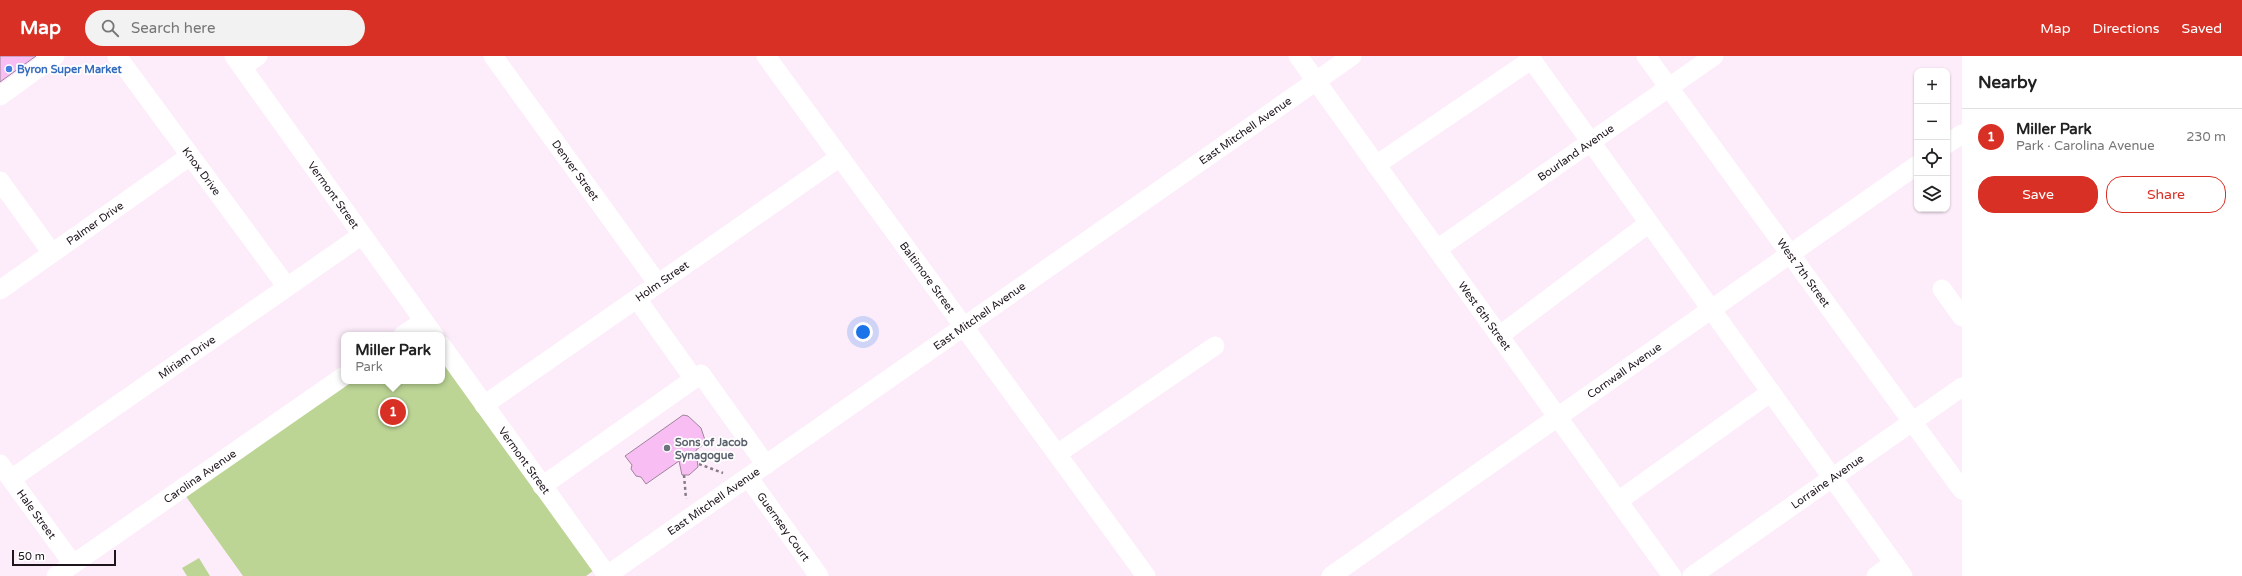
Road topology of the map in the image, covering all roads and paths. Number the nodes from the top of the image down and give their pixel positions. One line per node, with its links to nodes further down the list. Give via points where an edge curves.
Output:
1 (56, 56): 14 (street)
2 (116, 56): 18 (street, Knox Drive)
3 (258, 56): 11 (street)
4 (493, 56): 28 (street, Denver Street)
5 (766, 56): 19 (street, Baltimore Street)
6 (1298, 56): 12 (street, West 6th Street)
7 (1352, 56): 12 (street, East Mitchell Avenue)
8 (1646, 56): 13 (street, West 7th Street)
9 (1714, 56): 13 (street, Bourland Avenue)
10 (1530, 58): 16 (street); 20 (street)
11 (238, 62): 24 (street, Vermont Street)
12 (1316, 82): 20 (street, West 6th Street); 35 (street, East Mitchell Avenue)
13 (1669, 87): 16 (street, Bourland Avenue); 27 (street, West 7th Street)
14 (0, 96)
15 (1962, 134): 17 (street)
16 (1591, 142): 23 (street); 25 (street, Bourland Avenue)
17 (1950, 142)
18 (190, 156): 26 (street, Palmer Drive); 29 (street, Knox Drive)
19 (840, 157): 28 (street, Holm Street); 35 (street, Baltimore Street)
20 (1376, 165): 25 (street, West 6th Street)
21 (1914, 167): 27 (street, Cornwall Avenue)
22 (0, 181): 26 (street)
23 (1649, 223): 33 (street); 38 (street)
24 (362, 235): 29 (street, Miriam Drive); 36 (street, Vermont Street)
25 (1437, 249): 38 (street, West 6th Street)
26 (52, 253): 31 (street, Palmer Drive)
27 (1791, 253): 33 (street, Cornwall Avenue); 47 (street, West 7th Street)
28 (658, 284): 32 (street, Holm Street)
29 (287, 287): 56 (street, Miriam Drive)
30 (1942, 289): 34 (street)
31 (0, 290)
32 (637, 299): 42 (street); 45 (street, Holm Street)
33 (1712, 309): 44 (street); 46 (street, Cornwall Avenue)
34 (1962, 317)
35 (965, 326): 48 (street, Baltimore Street); 51 (street, East Mitchell Avenue)
36 (429, 328): 37 (street)
37 (414, 332)
38 (1499, 336): 46 (street, West 6th Street)
39 (1215, 346): 48 (street)
40 (445, 350): 45 (street, Vermont Street)
41 (341, 378): 61 (street, Carolina Avenue)
42 (694, 379): 51 (street, via 701,374); 57 (street)
43 (1962, 387): 47 (street, Lorraine Avenue)
44 (1771, 392): 55 (street); 60 (street)
45 (484, 405): 57 (street, Vermont Street)
46 (1557, 417): 60 (street, West 6th Street); 67 (street, Cornwall Avenue)
47 (1912, 422): 55 (street, Lorraine Avenue); 58 (street, West 7th Street)
48 (1058, 454): 66 (street, Baltimore Street)
49 (0, 464): 56 (street, Hale Street)
50 (699, 464): 52 (path)
51 (766, 465): 54 (street, East Mitchell Avenue)
52 (723, 473)
53 (684, 475): 59 (path)
54 (748, 477): 64 (street, East Mitchell Avenue); 65 (street, Guernsey Court)
55 (1832, 478): 62 (street); 69 (street, Lorraine Avenue)
56 (11, 479): 61 (street, Hale Street)
57 (542, 486): 64 (street, Vermont Street)
58 (1962, 490)
59 (686, 499)
60 (1618, 501): 68 (street, West 6th Street)
61 (73, 564): 63 (street, Carolina Avenue)
62 (1899, 570): 70 (street)
63 (56, 576)
64 (606, 576)
65 (819, 576)
66 (1146, 576)
67 (1331, 576)
68 (1672, 576)
69 (1692, 576)
70 (1876, 576)

